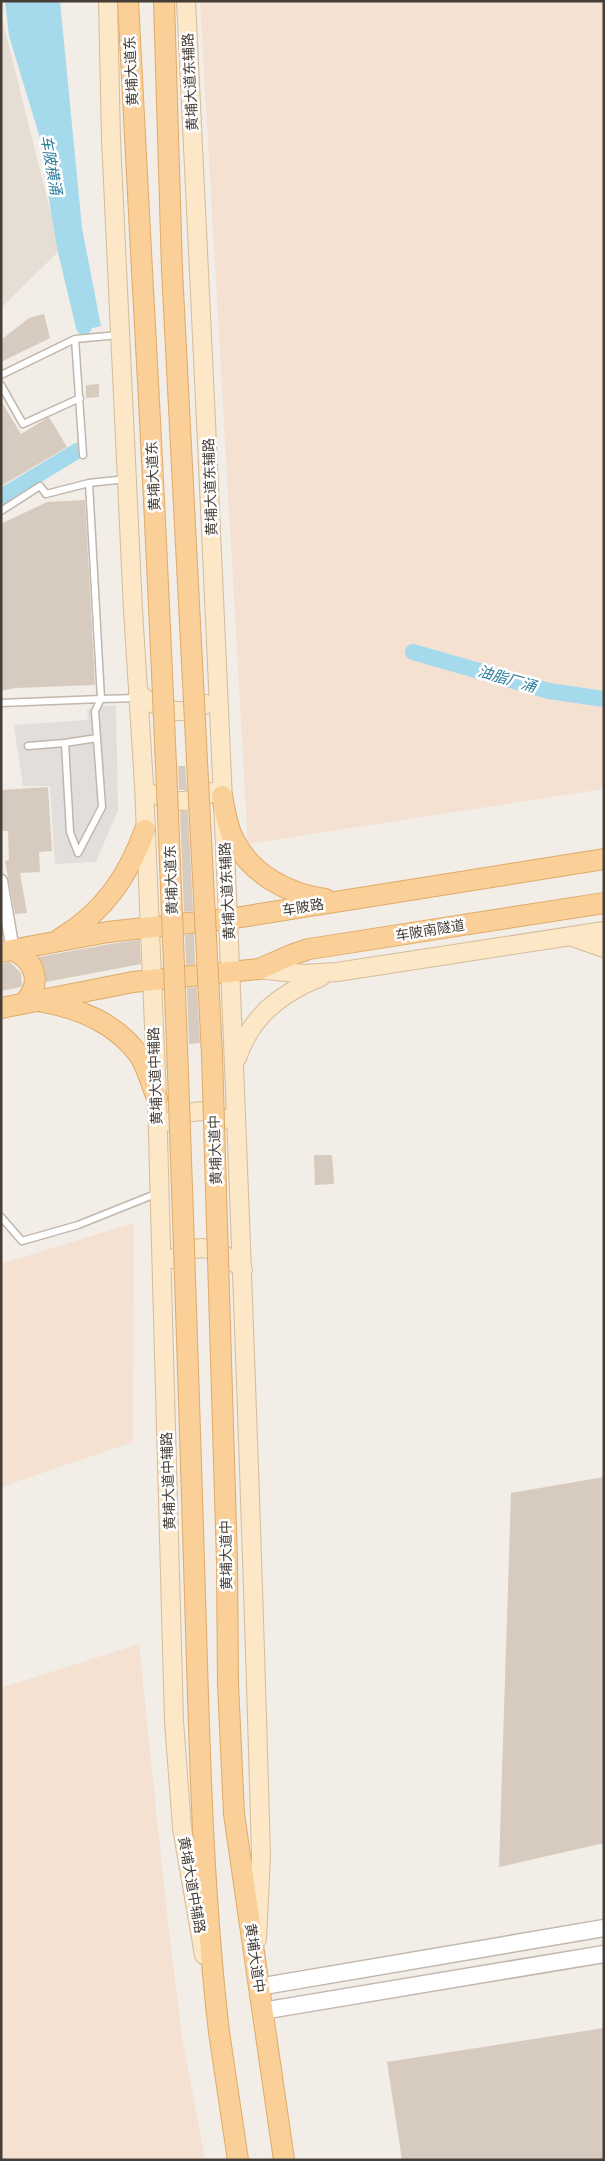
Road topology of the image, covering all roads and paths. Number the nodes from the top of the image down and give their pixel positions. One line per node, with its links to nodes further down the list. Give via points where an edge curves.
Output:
1 (108, 1): 5 (main road)
2 (128, 1): 53 (main road, 黄埔大道东, bridge, via 159,576 180,1092 199,1733)
3 (164, 1): 50 (main road, 黄埔大道中, bridge, via 172,270 207,947 234,1814)
4 (186, 1): 14 (main road, 黄埔大道东辅路)
5 (121, 335): 6 (lane); 11 (main road)
6 (76, 339): 7 (lane); 9 (lane)
7 (1, 375)
8 (1, 385): 9 (lane, via 23,424)
9 (80, 398): 10 (lane)
10 (84, 455)
11 (127, 479): 12 (lane); 15 (main road)
12 (89, 483): 13 (lane, via 46,494 40,486); 16 (lane)
13 (1, 511)
14 (218, 693): 15 (main road, via 200,707 176,712 157,707); 22 (main road, 黄埔大道东辅路)
15 (138, 695): 16 (lane); 21 (main road)
16 (101, 699): 17 (lane); 18 (lane, via 95,711)
17 (1, 703)
18 (97, 738): 19 (lane); 19 (lane, via 102,807 78,853 70,832)
19 (65, 743): 20 (lane)
20 (28, 746)
21 (144, 785): 22 (main road, via 164,799 184,800 194,799); 23 (main road)
22 (222, 786): 26 (main road, via 233,840 245,858 262,874 300,894); 28 (main road, 黄埔大道东辅路)
23 (145, 830): 29 (main road); 32 (main road, via 132,864 111,895 75,928)
24 (604, 858): 26 (main road, 车陂路)
25 (1, 881): 34 (street)
26 (344, 900): 28 (main road, 车陂路)
27 (604, 903): 35 (main road, 车陂南隧道, via 309,949)
28 (229, 918): 29 (main road, 车陂路); 36 (main road, 黄埔大道东辅路)
29 (148, 928): 32 (main road, 车陂路); 38 (main road, 黄埔大道中辅路)
30 (604, 931): 31 (main road)
31 (567, 936): 33 (main road); 37 (main road)
32 (52, 943): 34 (main road, 车陂路)
33 (604, 948)
34 (7, 951): 39 (main road, via 26,959 34,973 34,990)
35 (259, 969): 36 (main road); 37 (main road, via 304,974)
36 (231, 972): 38 (main road); 40 (main road)
37 (337, 972): 40 (main road, via 298,987 270,1005 249,1030)
38 (151, 980): 39 (main road); 41 (main road, 黄埔大道中辅路)
39 (15, 1007): 41 (main road, via 62,1005 112,1029 139,1055)
40 (234, 1068): 42 (main road)
41 (157, 1098): 43 (main road, 黄埔大道中辅路)
42 (237, 1131): 43 (main road, via 221,1116 196,1111 176,1117); 46 (main road)
43 (158, 1134): 44 (main road, 黄埔大道中辅路)
44 (160, 1192): 45 (lane, via 78,1225 22,1241); 47 (main road, 黄埔大道中辅路)
45 (1, 1217)
46 (243, 1270): 47 (main road, via 226,1254 203,1248 178,1255); 50 (main road, via 261,1856)
47 (162, 1271): 53 (main road, 黄埔大道中辅路, via 177,1770 191,1887)
48 (604, 1928): 51 (street)
49 (604, 1954): 52 (street)
50 (256, 1964): 51 (main road, 黄埔大道中)
51 (258, 1987): 52 (main road, 黄埔大道中)
52 (262, 2011): 55 (main road, 黄埔大道中)
53 (219, 2031): 54 (main road)
54 (238, 2160)
55 (284, 2160)

